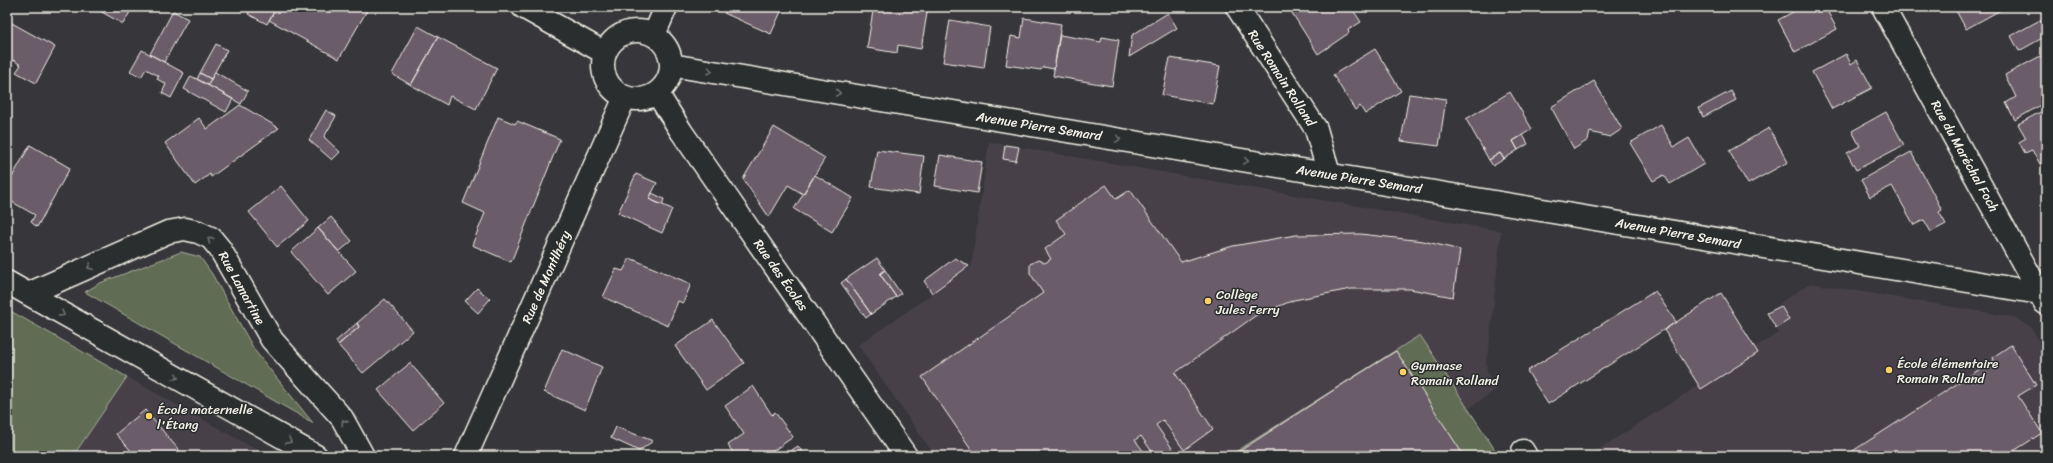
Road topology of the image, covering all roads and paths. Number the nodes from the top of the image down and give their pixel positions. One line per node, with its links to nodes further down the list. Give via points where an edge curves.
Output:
1 (523, 7): 6 (street)
2 (666, 7): 5 (street)
3 (1237, 7): 10 (street, Rue Romain Rolland, via 1316,129)
4 (1883, 7): 13 (street, Rue du Maréchal Foch)
5 (654, 35): 6 (street, via 640,31 625,32 613,41); 7 (street, via 669,53)
6 (604, 53): 9 (street, via 602,66 605,79 613,90)
7 (671, 65): 8 (street, via 665,85); 10 (street, Avenue Pierre Semard, one-way to 10)
8 (657, 93): 9 (street, via 636,100); 17 (street, Rue des Écoles)
9 (625, 97): 16 (street, Rue de Montlhéry)
10 (1328, 174): 13 (street, Avenue Pierre Semard)
11 (7, 282): 12 (street)
12 (28, 294): 14 (street, one-way to 14); 15 (street, Rue Lamartine, one-way to 12, via 342,418 272,340 230,265 211,238 185,229 168,232)
13 (2044, 298)
14 (316, 456)
15 (363, 456)
16 (466, 456)
17 (906, 456)

